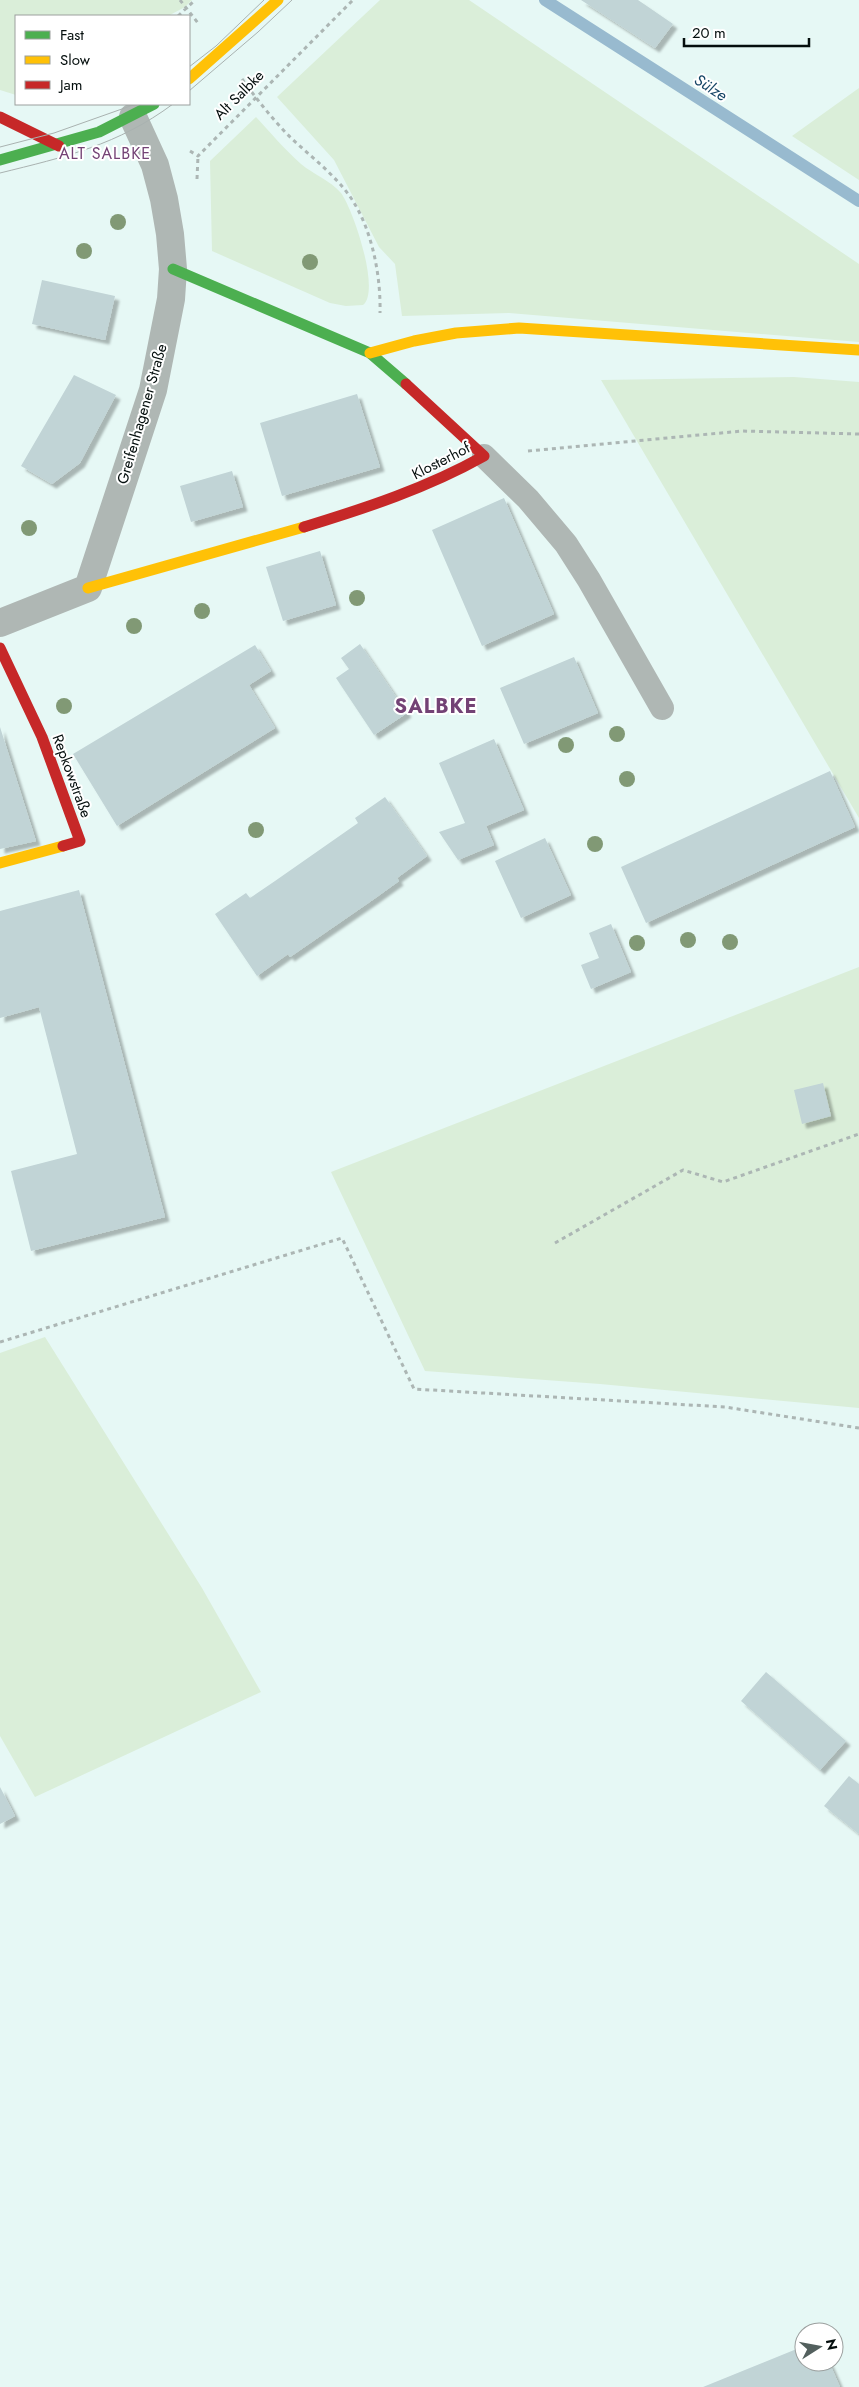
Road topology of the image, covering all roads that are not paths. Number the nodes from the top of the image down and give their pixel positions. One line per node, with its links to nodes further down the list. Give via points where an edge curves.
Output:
1 (278, 0): 2 (street)
2 (190, 78)
3 (144, 111): 5 (street); 7 (street, Greifenhagener Straße, via 170,234)
4 (0, 117): 5 (street)
5 (59, 146): 6 (street)
6 (0, 160)
7 (173, 269): 9 (street, Klosterhof); 11 (street, Greifenhagener Straße, via 168,322 153,390)
8 (859, 350): 9 (street, via 519,328 456,333)
9 (370, 353): 10 (street, Klosterhof)
10 (484, 456): 11 (street, Klosterhof, via 414,492 238,548); 14 (lane, via 528,499 566,544 590,580)
11 (88, 588): 12 (street)
12 (0, 623)
13 (0, 648): 15 (street, Repkowstraße, via 42,737 80,841)
14 (662, 708)
15 (0, 863)

